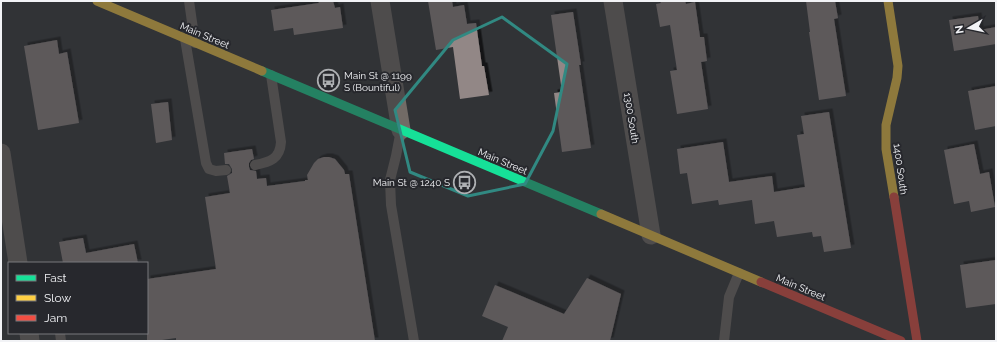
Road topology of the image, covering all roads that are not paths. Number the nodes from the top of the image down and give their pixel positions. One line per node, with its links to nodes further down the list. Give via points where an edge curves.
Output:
1 (189, 1): 6 (lane)
2 (380, 1): 8 (street)
3 (613, 1): 12 (street, 1300 South)
4 (888, 1): 18 (street, 1400 South, via 898,66 886,125 886,149)
5 (104, 2): 6 (street, Main Street)
6 (190, 41): 7 (street, Main Street); 11 (lane, via 206,163 209,169)
7 (271, 75): 8 (street, Main Street); 10 (lane, via 280,149 271,161)
8 (401, 130): 12 (street, Main Street); 15 (lane, via 390,180 391,205)
9 (1, 153): 13 (street)
10 (255, 165)
11 (226, 170)
12 (651, 236): 14 (street, Main Street)
13 (18, 262)
14 (739, 273): 16 (lane, via 728,297); 17 (street, Main Street)
15 (414, 341)
16 (724, 341)
17 (901, 341)
18 (917, 341)

